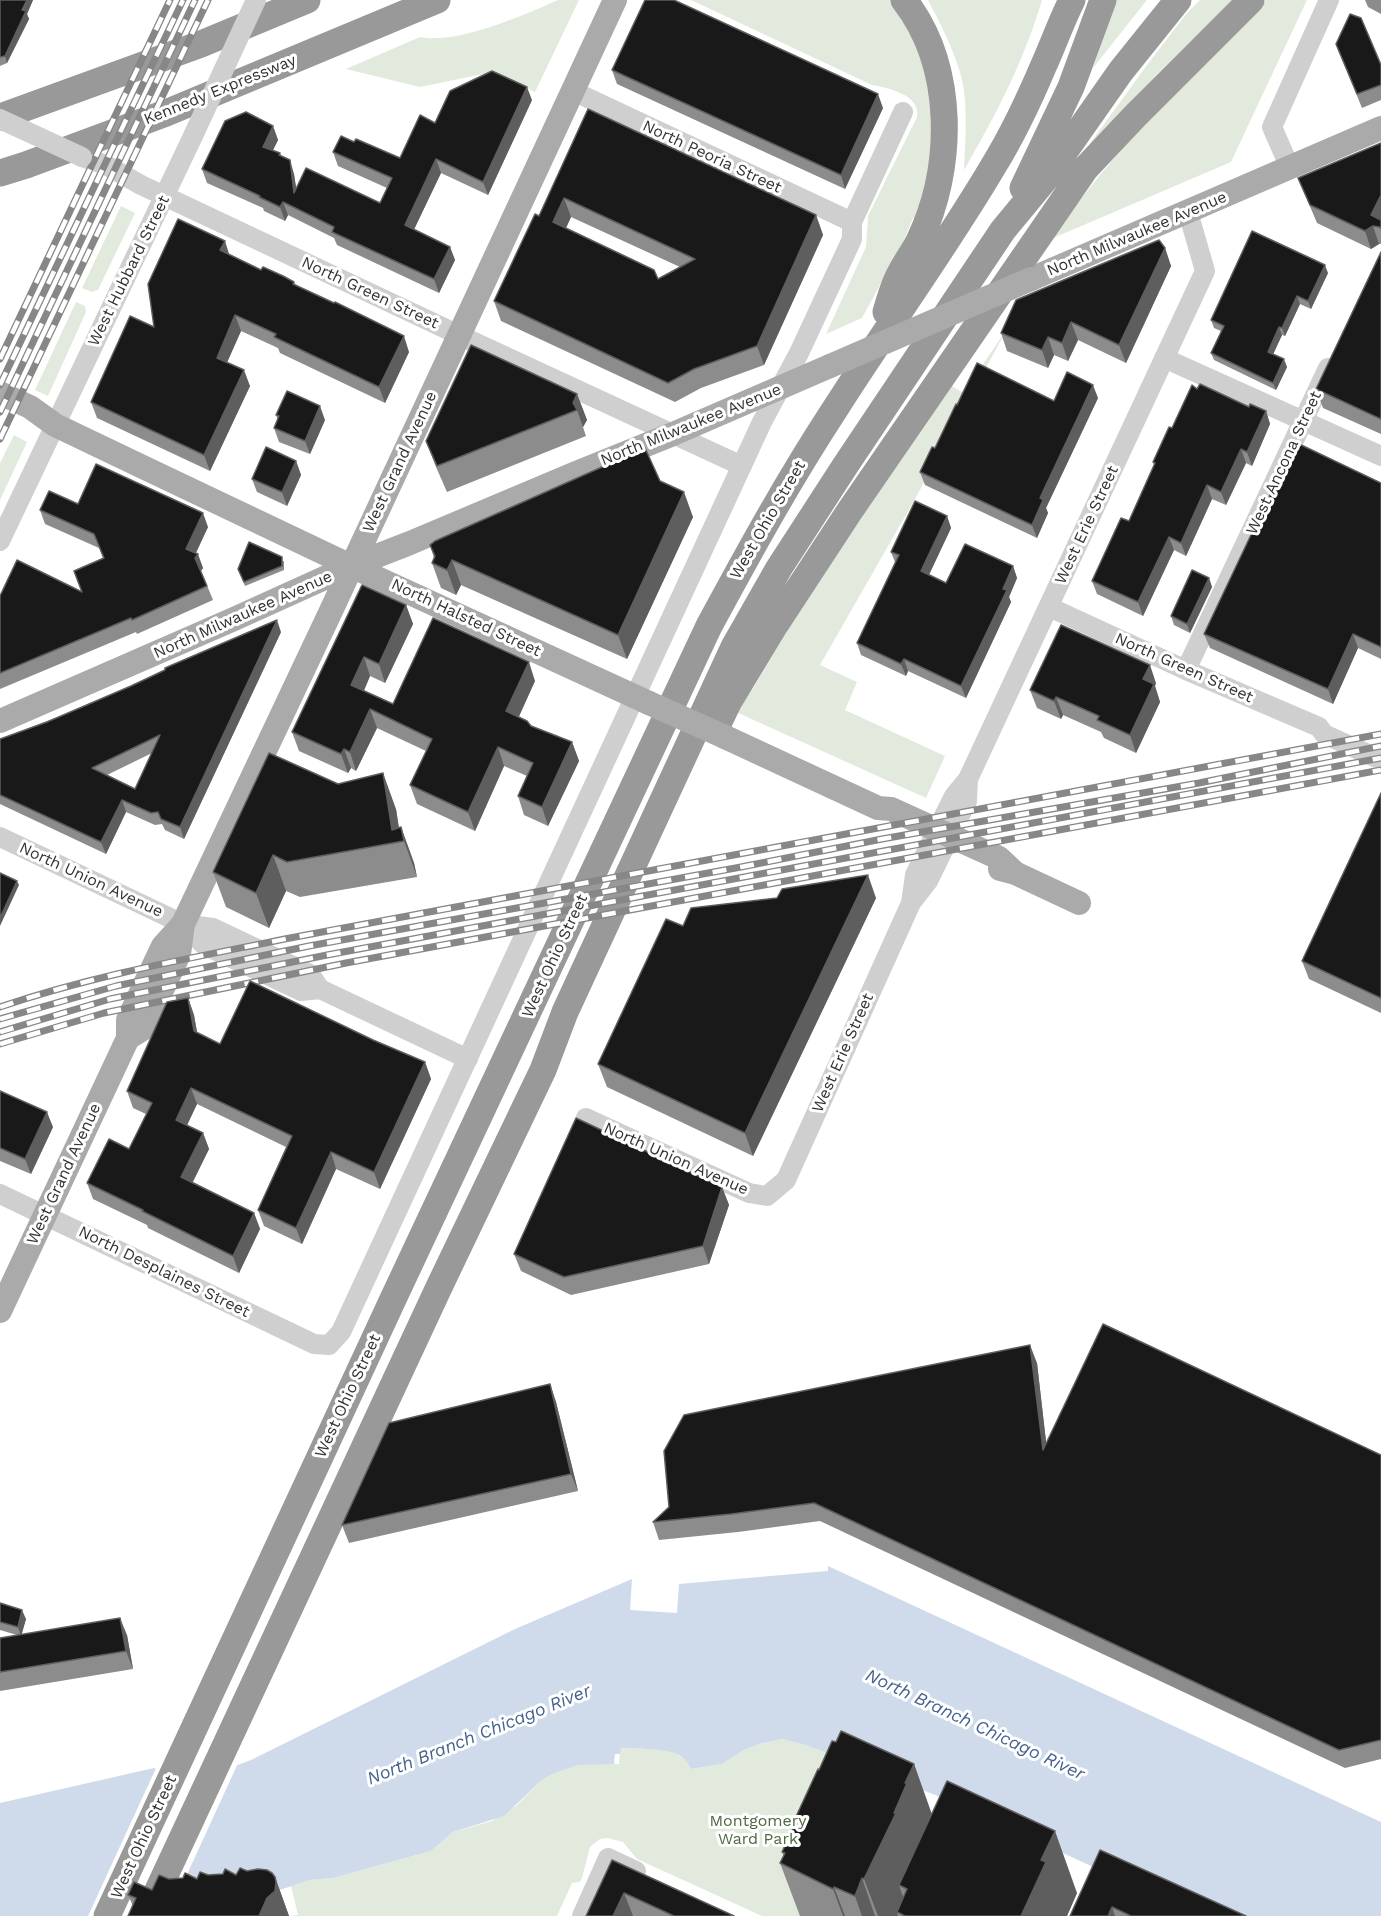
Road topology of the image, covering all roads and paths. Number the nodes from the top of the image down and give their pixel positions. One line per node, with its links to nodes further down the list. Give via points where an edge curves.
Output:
1 (256, 0): 19 (street, West Hubbard Street, bridge)
2 (307, 0): 15 (highway, via 201,44)
3 (437, 0): 18 (highway, Kennedy Expressway, via 166,113)
4 (904, 0): 25 (highway, via 927,41 938,76 944,124 942,165 919,241 896,281)
5 (1065, 0): 12 (highway)
6 (1072, 0): 12 (highway)
7 (1103, 0): 22 (highway, via 1071,87)
8 (1178, 0): 22 (highway)
9 (1251, 0): 49 (highway, via 1085,169 849,512 729,701 579,1017)
10 (1329, 0): 17 (street, via 1272,127)
11 (614, 3): 13 (main road, West Grand Avenue)
12 (1058, 27): 25 (highway, West Ohio Street, via 1025,108 995,164)
13 (573, 92): 21 (street, North Peoria Street); 23 (main road, West Grand Avenue)
14 (903, 112): 21 (street, West Ohio Street)
15 (0, 118): 19 (street, North Green Street, bridge)
16 (1381, 128): 17 (main road, North Milwaukee Avenue)
17 (1290, 168): 20 (main road, North Milwaukee Avenue)
18 (0, 173)
19 (165, 196): 23 (street, North Green Street); 31 (street, West Hubbard Street)
20 (1188, 212): 26 (street, West Erie Street, via 1205,271); 27 (main road, North Milwaukee Avenue, bridge)
21 (852, 222): 27 (street, West Ohio Street, via 852,239)
22 (1003, 230): 49 (highway, West Ohio Street, via 785,559 734,647 565,1012)
23 (459, 335): 32 (street, North Green Street); 36 (main road, West Grand Avenue)
24 (1337, 350): 30 (street, West Ancona Street)
25 (873, 351): 57 (highway, West Ohio Street, via 789,482 709,626)
26 (1164, 358): 30 (street); 37 (street, West Erie Street)
27 (780, 389): 32 (main road, North Milwaukee Avenue); 34 (street, West Ohio Street)
28 (0, 393): 31 (main road, North Halsted Street)
29 (0, 410): 31 (main road, North Halsted Street, via 24,421)
30 (1304, 420): 33 (street); 38 (street, West Ancona Street)
31 (55, 425): 35 (street, West Hubbard Street); 36 (main road, North Halsted Street)
32 (673, 434): 34 (street, North Green Street); 36 (main road, North Milwaukee Avenue)
33 (1381, 456)
34 (742, 466): 39 (street, West Ohio Street)
35 (0, 541)
36 (351, 566): 39 (main road, North Halsted Street); 40 (main road, North Milwaukee Avenue); 47 (main road, West Grand Avenue)
37 (1049, 607): 38 (street, North Green Street); 45 (street, West Erie Street, via 968,779 954,796)
38 (1186, 670): 41 (street, North Green Street)
39 (643, 699): 45 (main road, North Halsted Street, bridge, via 878,808 886,818); 48 (street, West Ohio Street)
40 (0, 721)
41 (1319, 727): 42 (street, North Green Street, via 1328,725); 43 (street, North Green Street, via 1324,734)
42 (1381, 749)
43 (1381, 760)
44 (0, 837): 47 (street, North Union Avenue)
45 (941, 838): 46 (main road, North Halsted Street, via 994,868 1015,873); 52 (street, West Erie Street, via 915,875 911,903 786,1180)
46 (1079, 903)
47 (183, 924): 48 (street, North Union Avenue, via 204,945 301,991 320,989); 53 (main road, West Grand Avenue, via 158,956 128,1020 128,1038)
48 (468, 1059): 55 (street, West Ohio Street, via 341,1332)
49 (543, 1070): 58 (highway, West Ohio Street)
50 (586, 1118): 52 (street, North Union Avenue, via 745,1191)
51 (0, 1194): 53 (street, North Desplaines Street)
52 (767, 1196)
53 (45, 1215): 54 (main road, West Grand Avenue); 55 (street, North Desplaines Street, via 314,1344)
54 (0, 1311)
55 (329, 1345)
56 (653, 1879): 59 (street, via 608,1858)
57 (107, 1916)
58 (146, 1916)
59 (582, 1916)

